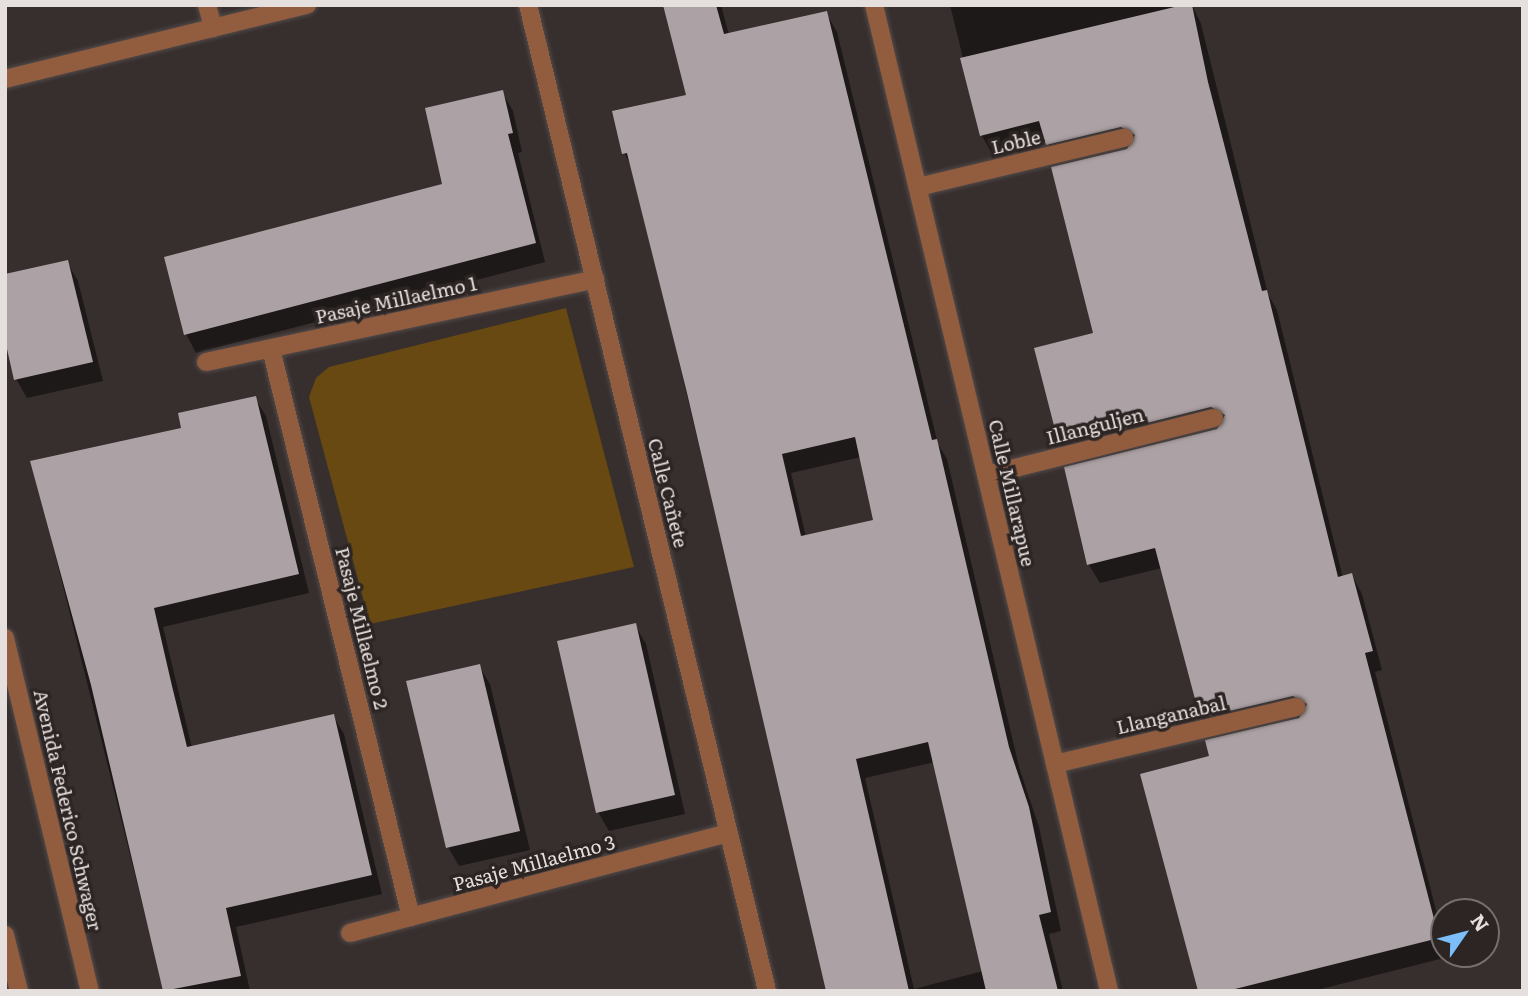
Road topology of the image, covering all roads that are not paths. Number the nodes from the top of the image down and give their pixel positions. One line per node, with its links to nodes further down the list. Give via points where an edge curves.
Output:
1 (208, 5): 5 (street)
2 (307, 5): 5 (street)
3 (528, 5): 9 (street, Calle Cañete)
4 (874, 5): 8 (street, Calle Millarapue)
5 (213, 28): 6 (street)
6 (5, 79)
7 (1124, 138): 8 (street, Loble)
8 (918, 187): 13 (street, Calle Millarapue)
9 (595, 279): 10 (street, Pasaje Millaelmo 1); 17 (street, Calle Cañete)
10 (271, 349): 11 (street, Pasaje Millaelmo 1); 18 (street, Pasaje Millaelmo 2)
11 (206, 362)
12 (1214, 418): 13 (street, Illanguljen)
13 (987, 475): 16 (street, Calle Millarapue)
14 (5, 638): 22 (street, Avenida Federico Schwager)
15 (1296, 707): 16 (street, Llanganabal)
16 (1055, 764): 24 (street, Calle Millarapue)
17 (729, 833): 18 (street, Pasaje Millaelmo 3); 23 (street, Calle Cañete)
18 (411, 917): 19 (street, Pasaje Millaelmo 3)
19 (350, 933)
20 (5, 935): 21 (street)
21 (19, 991)
22 (90, 991)
23 (767, 991)
24 (1109, 991)

